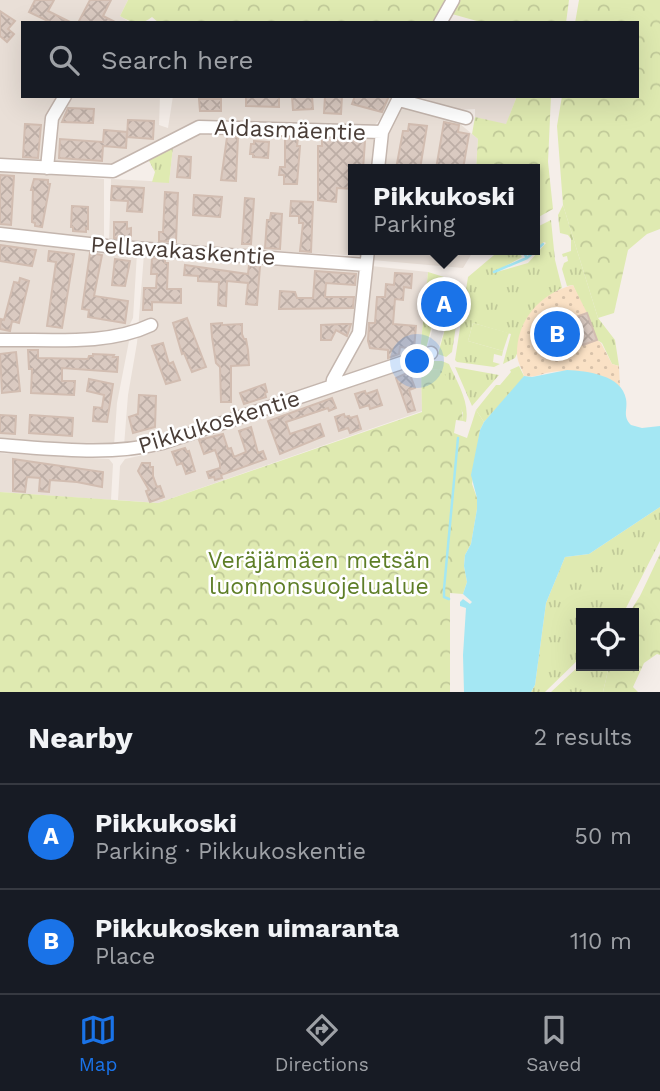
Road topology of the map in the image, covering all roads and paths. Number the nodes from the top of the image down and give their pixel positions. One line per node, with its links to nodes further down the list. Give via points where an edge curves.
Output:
1 (453, 0): 2 (street)
2 (441, 21)
3 (64, 98): 9 (street, via 52,118)
4 (399, 98): 5 (street); 6 (street, Aidasmäentie)
5 (466, 118)
6 (383, 132): 7 (street); 9 (street, Aidasmäentie, via 199,127 113,171)
7 (379, 164)
8 (0, 165): 9 (street, Aidasmäentie)
9 (47, 168)
10 (0, 234): 12 (street, Pellavakaskentie)
11 (367, 255): 12 (street)
12 (366, 265): 16 (street, via 359,333)
13 (151, 325): 14 (street, via 134,333 90,338)
14 (0, 340)
15 (431, 353): 16 (street, Pikkukoskentie)
16 (332, 386): 17 (street, Pikkukoskentie, via 135,450)
17 (0, 446)

